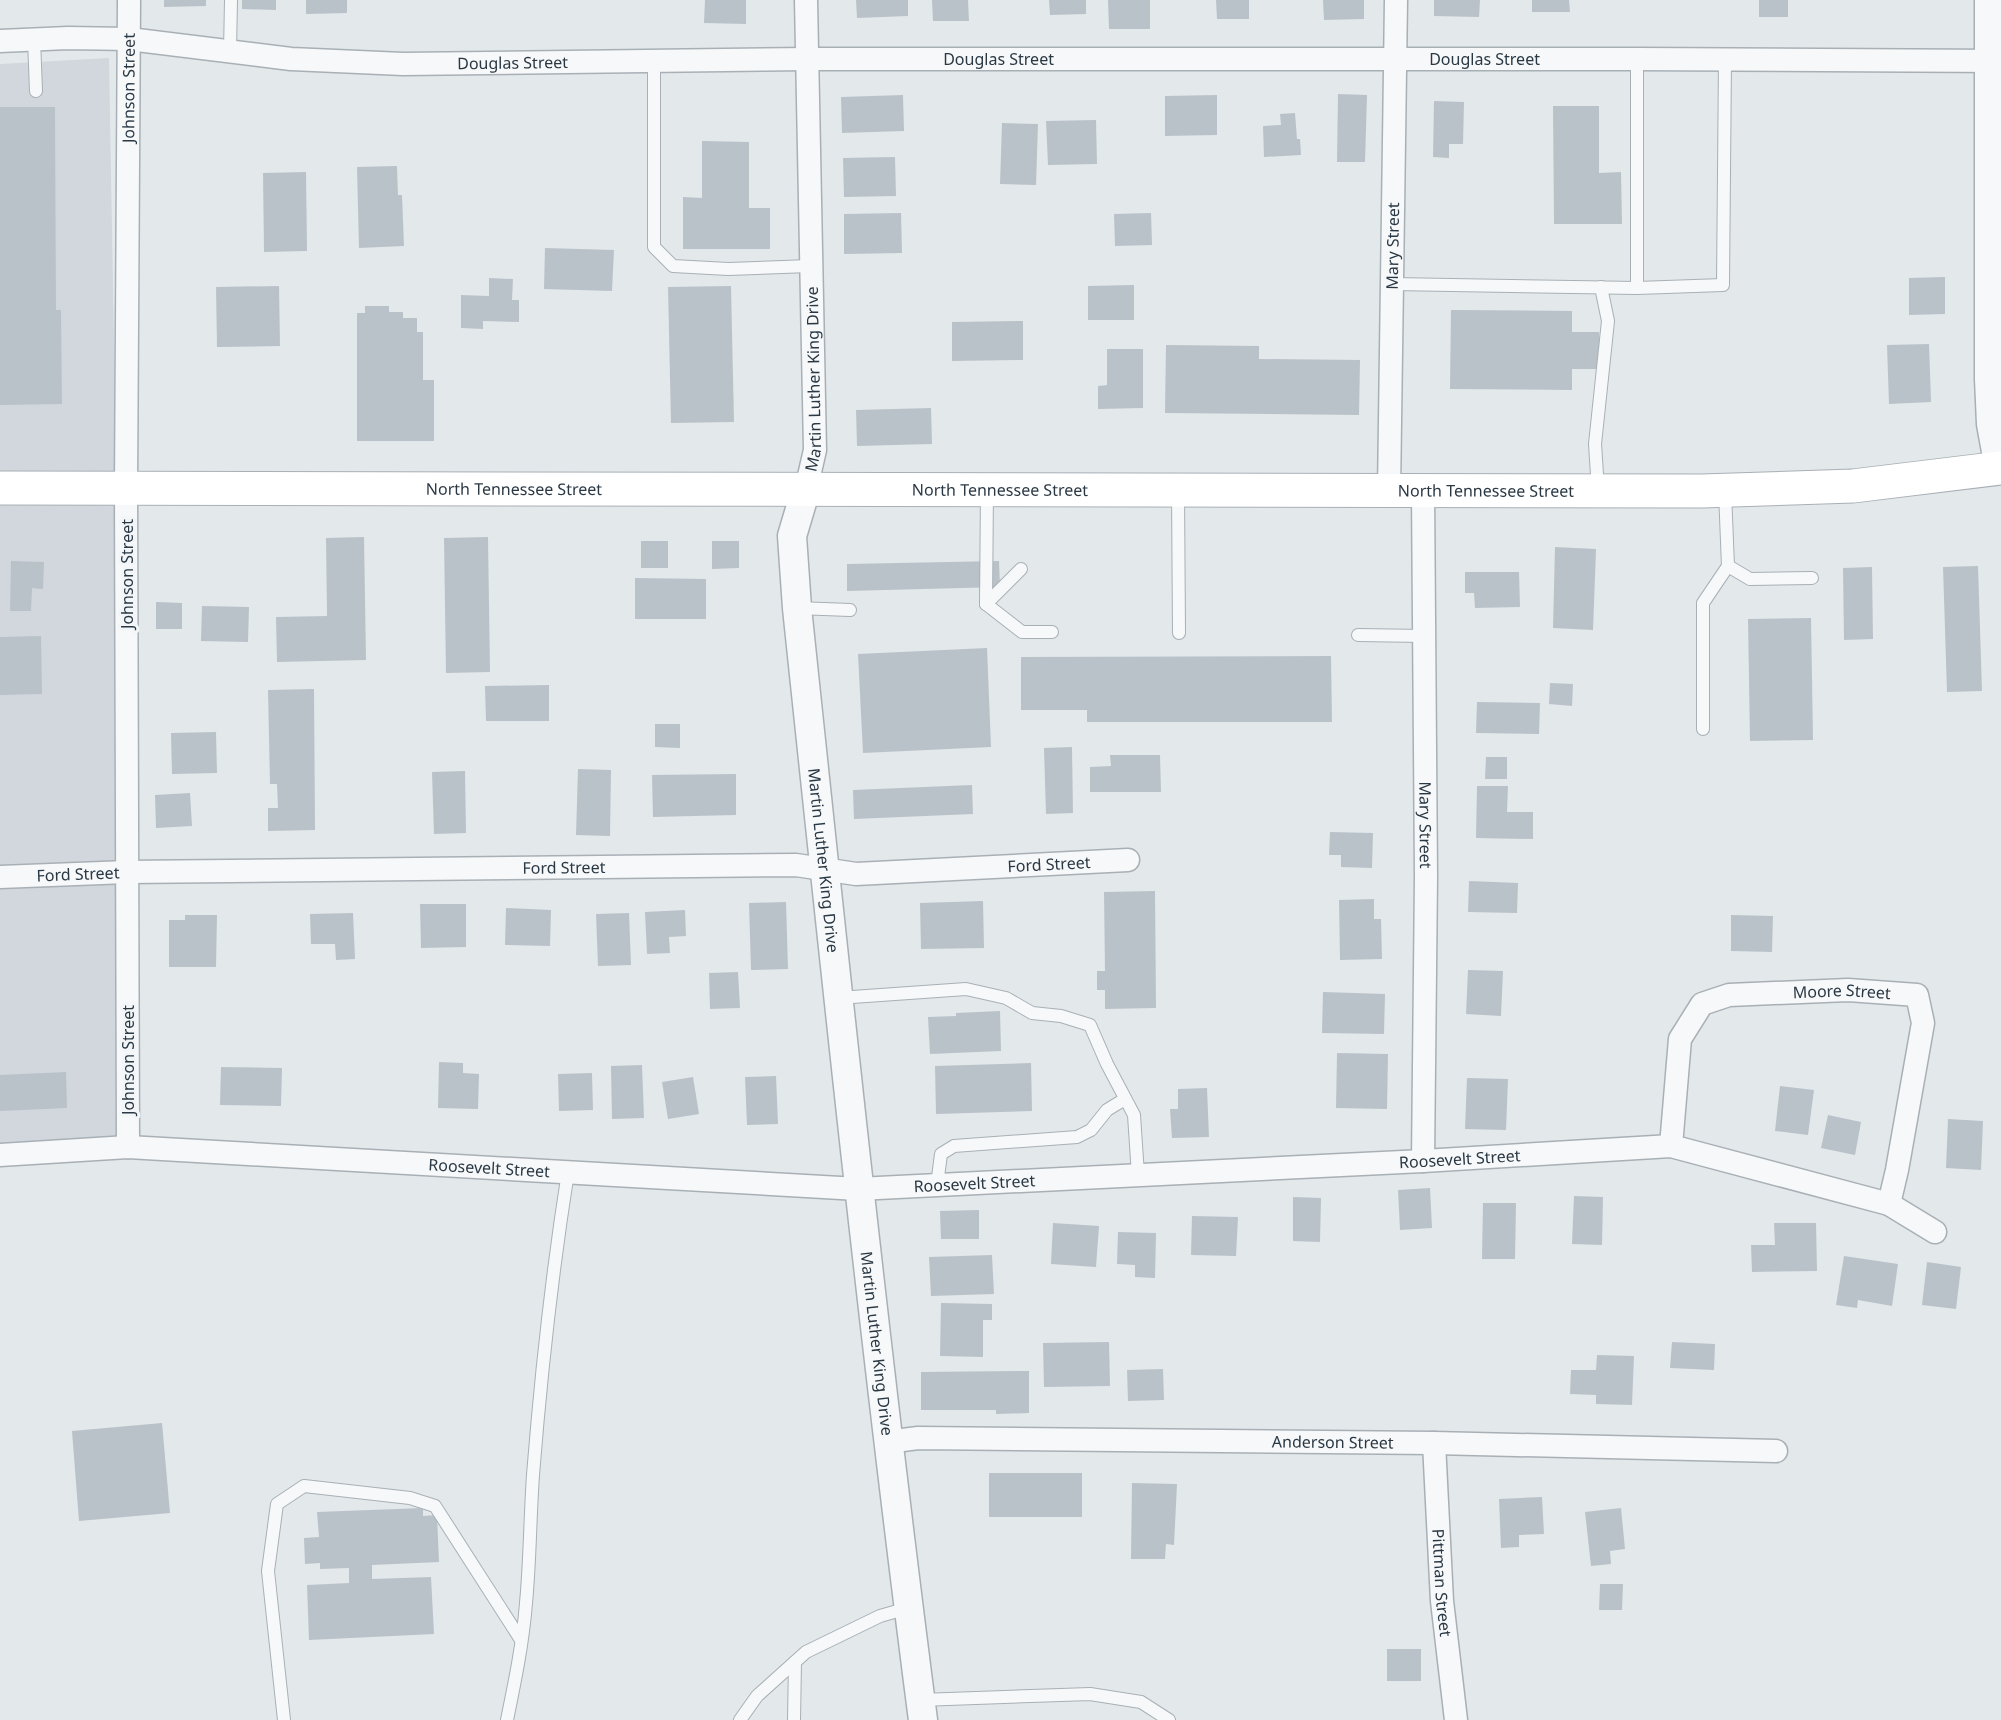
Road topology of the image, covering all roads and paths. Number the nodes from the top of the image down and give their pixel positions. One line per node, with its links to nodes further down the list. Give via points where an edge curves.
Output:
1 (129, 0): 7 (street, Johnson Street)
2 (231, 0): 9 (lane)
3 (807, 0): 10 (street, Martin Luther King Drive)
4 (1396, 0): 11 (street, Mary Street)
5 (1989, 0): 14 (street)
6 (34, 39): 7 (street, Douglas Street); 8 (street, Douglas Street); 16 (lane)
7 (129, 39): 9 (street, Douglas Street); 24 (street, Johnson Street)
8 (0, 41)
9 (230, 52): 15 (street, Douglas Street, via 403,64)
10 (807, 59): 11 (street, Douglas Street); 15 (street, Douglas Street); 17 (street, Martin Luther King Drive)
11 (1396, 59): 12 (street, Douglas Street); 18 (street, Mary Street)
12 (1637, 59): 13 (street, Douglas Street); 20 (lane)
13 (1725, 59): 14 (street, Douglas Street); 20 (lane, via 1723,285)
14 (1995, 61): 21 (street)
15 (654, 62): 17 (lane, via 654,247 673,266)
16 (36, 91)
17 (810, 266): 25 (street, Martin Luther King Drive, via 815,450)
18 (1392, 284): 19 (lane); 31 (street, Mary Street)
19 (1601, 287): 20 (lane); 29 (lane, via 1608,321 1595,444)
20 (1637, 288)
21 (1994, 327): 22 (street, via 1991,424)
22 (2000, 468): 30 (main road, North Tennessee Street, via 1853,486)
23 (0, 488): 24 (main road, North Tennessee Street)
24 (126, 488): 25 (main road, North Tennessee Street); 45 (street, Johnson Street)
25 (806, 489): 26 (main road, North Tennessee Street); 36 (street, Martin Luther King Drive, via 792,536)
26 (987, 490): 27 (main road, North Tennessee Street); 35 (lane)
27 (1178, 491): 31 (main road, North Tennessee Street); 39 (lane)
28 (1423, 491): 29 (main road, North Tennessee Street); 31 (main road, North Tennessee Street); 41 (street, Mary Street)
29 (1598, 491): 30 (main road, North Tennessee Street)
30 (1725, 491): 32 (lane)
31 (1389, 492)
32 (1728, 566): 34 (lane, via 1750,579); 42 (lane, via 1703,603)
33 (1021, 569): 35 (lane)
34 (1812, 578)
35 (986, 604): 38 (lane, via 1022,632)
36 (797, 608): 37 (lane); 44 (street, Martin Luther King Drive)
37 (850, 610)
38 (1052, 632)
39 (1179, 633)
40 (1358, 635): 41 (lane)
41 (1424, 636): 52 (street, Mary Street)
42 (1703, 729)
43 (1128, 860): 44 (street, Ford Street, via 856,874)
44 (824, 870): 45 (street, Ford Street, via 784,866); 47 (street, Martin Luther King Drive)
45 (127, 872): 46 (street, Ford Street); 50 (street, Johnson Street)
46 (0, 877)
47 (838, 998): 48 (lane, via 966,989 1006,998 1032,1014 1061,1016 1090,1025); 56 (street, Martin Luther King Drive)
48 (1125, 1099): 54 (lane, via 1134,1115); 55 (lane, via 1107,1110 1091,1130 1077,1137 954,1146 941,1154)
49 (1671, 1146): 52 (street, Roosevelt Street); 57 (street, Roosevelt Street); 57 (street, Moore Street, via 1680,1039 1702,1004 1729,995 1848,990 1917,995 1923,1023)
50 (128, 1147): 51 (street, Roosevelt Street); 53 (street, Roosevelt Street)
51 (0, 1155)
52 (1423, 1161): 54 (street, Roosevelt Street)
53 (568, 1172): 56 (street, Roosevelt Street); 63 (lane, via 544,1341)
54 (1138, 1175): 55 (street, Roosevelt Street)
55 (937, 1185): 56 (street, Roosevelt Street)
56 (858, 1189): 59 (street, Martin Luther King Drive)
57 (1888, 1204): 58 (street, Roosevelt Street)
58 (1935, 1232)
59 (887, 1443): 60 (street, Anderson Street, via 918,1438); 62 (street, Martin Luther King Drive)
60 (1434, 1443): 61 (street, Anderson Street); 71 (street, Pittman Street, via 1442,1601)
61 (1776, 1451)
62 (908, 1608): 64 (lane, via 880,1616 806,1652); 65 (street, Martin Luther King Drive)
63 (521, 1640): 66 (lane, via 435,1506 410,1498 304,1486 277,1504 268,1571); 67 (lane)
64 (795, 1662): 68 (lane, via 757,1696); 69 (lane)
65 (921, 1710): 70 (lane, via 1090,1694 1141,1702)
66 (284, 1720)
67 (507, 1720)
68 (740, 1720)
69 (794, 1720)
70 (1169, 1720)
71 (1456, 1720)

